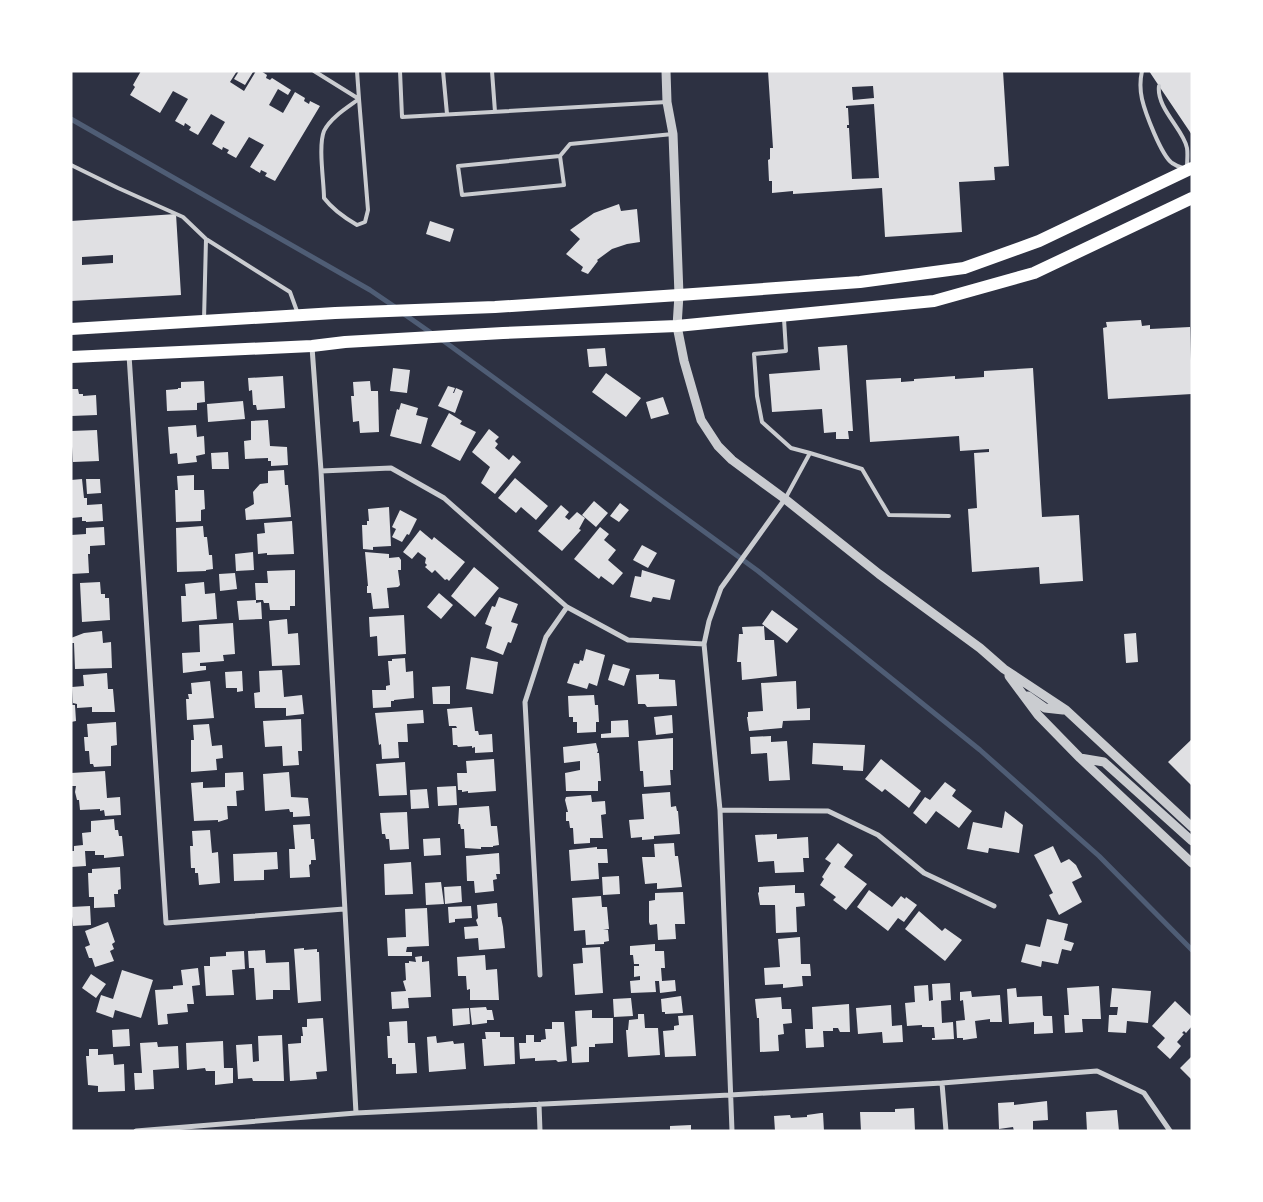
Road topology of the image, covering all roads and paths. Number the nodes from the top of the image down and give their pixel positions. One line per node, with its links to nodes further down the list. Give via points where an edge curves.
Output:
1 (314, 71): 9 (lane)
2 (357, 71): 9 (lane)
3 (400, 71): 12 (lane, via 402,117)
4 (443, 71): 12 (lane)
5 (492, 71): 11 (lane)
6 (666, 71): 10 (street)
7 (1142, 71): 16 (lane, via 1142,98 1164,154 1172,163)
8 (1159, 86): 16 (lane, via 1165,109 1187,146)
9 (359, 99): 9 (lane, via 368,210 365,222 357,225 324,198 322,140 325,129)
10 (667, 102): 11 (lane); 13 (street)
11 (495, 112): 12 (lane)
12 (447, 114)
13 (673, 134): 14 (lane, via 570,144); 19 (street)
14 (560, 156): 14 (lane, via 458,166 462,195 564,185)
15 (71, 165): 18 (lane, via 183,217)
16 (1190, 172): 19 (main road, via 1039,241 964,268 860,282)
17 (1192, 198): 21 (main road, via 1034,273 934,301)
18 (206, 239): 20 (lane, via 290,292); 22 (lane)
19 (679, 295): 20 (main road); 23 (street)
20 (298, 315): 22 (main road)
21 (784, 316): 23 (main road); 28 (lane, via 786,351 754,354 757,396 762,422 791,448)
22 (204, 321): 24 (main road)
23 (677, 326): 25 (main road, via 503,333); 30 (street, via 701,420 732,460)
24 (71, 330)
25 (312, 346): 26 (main road); 29 (street)
26 (128, 353): 27 (main road); 43 (street, via 166,923)
27 (71, 357)
28 (810, 453): 30 (lane); 31 (lane, via 862,469 889,515)
29 (321, 471): 32 (street, via 391,468 406,476 444,498); 43 (street)
30 (785, 499): 33 (street, via 721,588); 34 (street, via 879,574 980,648)
31 (949, 516)
32 (567, 607): 33 (street, via 628,640); 44 (street, via 546,637 525,702)
33 (704, 644): 38 (street)
34 (1004, 670): 35 (street); 36 (street)
35 (1020, 690): 36 (street, via 1045,708); 37 (street, via 1038,715)
36 (1066, 710): 39 (street)
37 (1080, 758): 40 (street, via 1104,762); 41 (street)
38 (720, 810): 42 (street, via 828,811 878,835 924,873); 46 (street)
39 (1192, 827)
40 (1192, 841)
41 (1192, 863)
42 (994, 906)
43 (344, 909): 48 (street)
44 (540, 975)
45 (942, 1083): 46 (street); 52 (street); 53 (street, via 1097,1071 1144,1093)
46 (730, 1095): 47 (street); 51 (street)
47 (539, 1104): 48 (street); 50 (street)
48 (356, 1113): 49 (street)
49 (136, 1131)
50 (540, 1131)
51 (732, 1131)
52 (946, 1131)
53 (1170, 1131)

